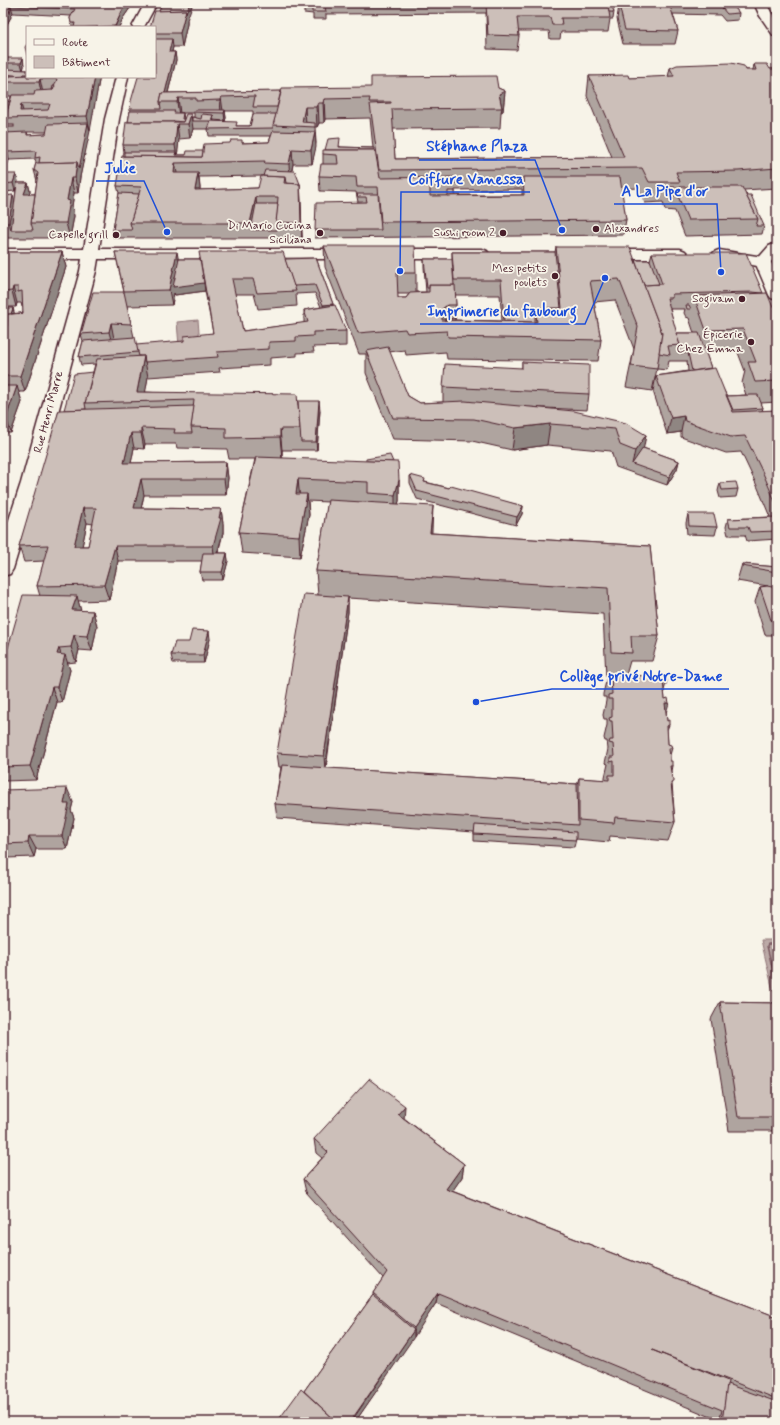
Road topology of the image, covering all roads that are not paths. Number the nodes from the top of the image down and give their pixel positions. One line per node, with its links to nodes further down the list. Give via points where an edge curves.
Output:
1 (151, 3): 3 (street)
2 (760, 3): 4 (street)
3 (139, 26)
4 (777, 32)
5 (122, 78): 8 (street, Rue Henri Marre, via 112,119)
6 (777, 248): 13 (street)
7 (3, 254): 8 (street)
8 (90, 254): 9 (street); 15 (street, Rue Henri Marre, via 88,271 32,476)
9 (495, 254)
10 (590, 254): 11 (street)
11 (693, 254)
12 (708, 254): 13 (street)
13 (763, 262): 14 (street)
14 (777, 295)
15 (3, 569)

